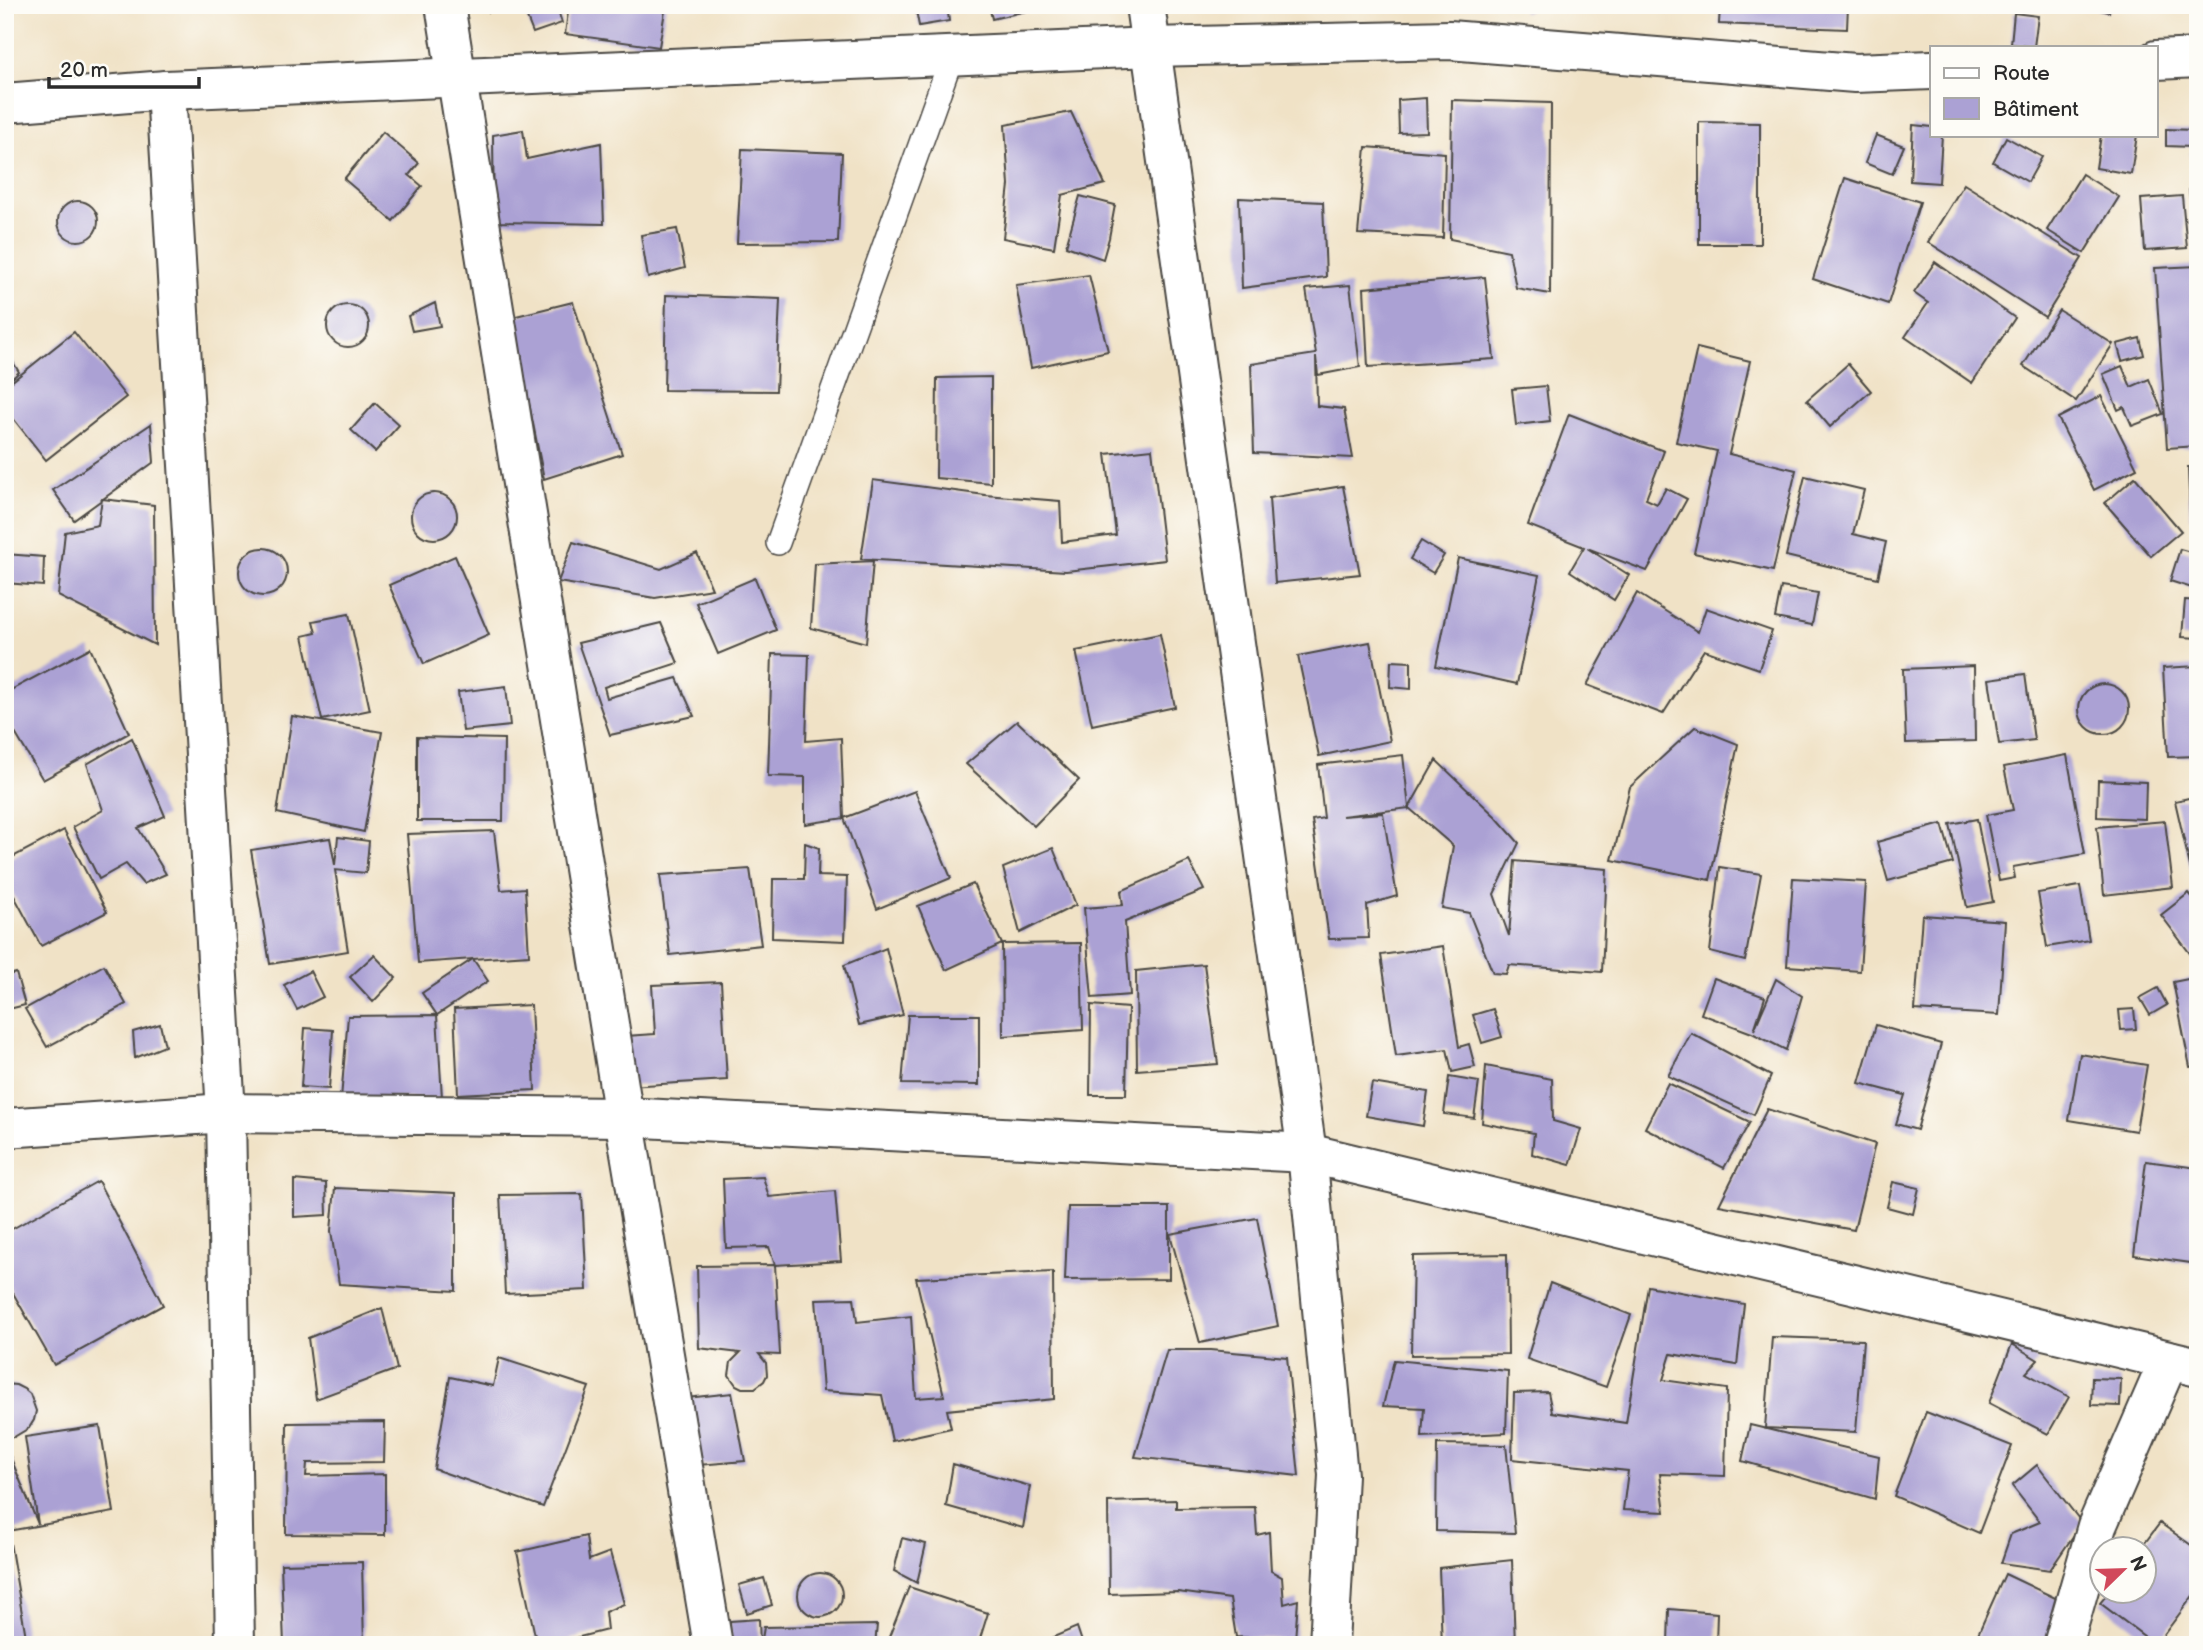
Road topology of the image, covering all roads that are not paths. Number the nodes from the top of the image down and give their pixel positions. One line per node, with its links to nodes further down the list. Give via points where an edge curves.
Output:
1 (446, 5): 8 (street)
2 (1145, 5): 3 (street)
3 (1151, 47): 4 (street); 7 (street, via 1449,40 1855,73); 15 (street)
4 (952, 56): 8 (street); 11 (lane)
5 (2198, 58): 6 (street)
6 (2158, 60)
7 (1930, 70)
8 (458, 78): 9 (street); 13 (street)
9 (166, 90): 10 (street); 12 (street)
10 (5, 103)
11 (778, 543)
12 (226, 1113): 13 (street); 14 (street); 17 (street)
13 (624, 1117): 15 (street); 18 (street)
14 (5, 1128)
15 (1307, 1153): 16 (street); 19 (street, via 1338,1475)
16 (2184, 1363): 20 (street, via 2097,1526)
17 (235, 1645)
18 (713, 1645)
19 (1329, 1645)
20 (2063, 1645)

